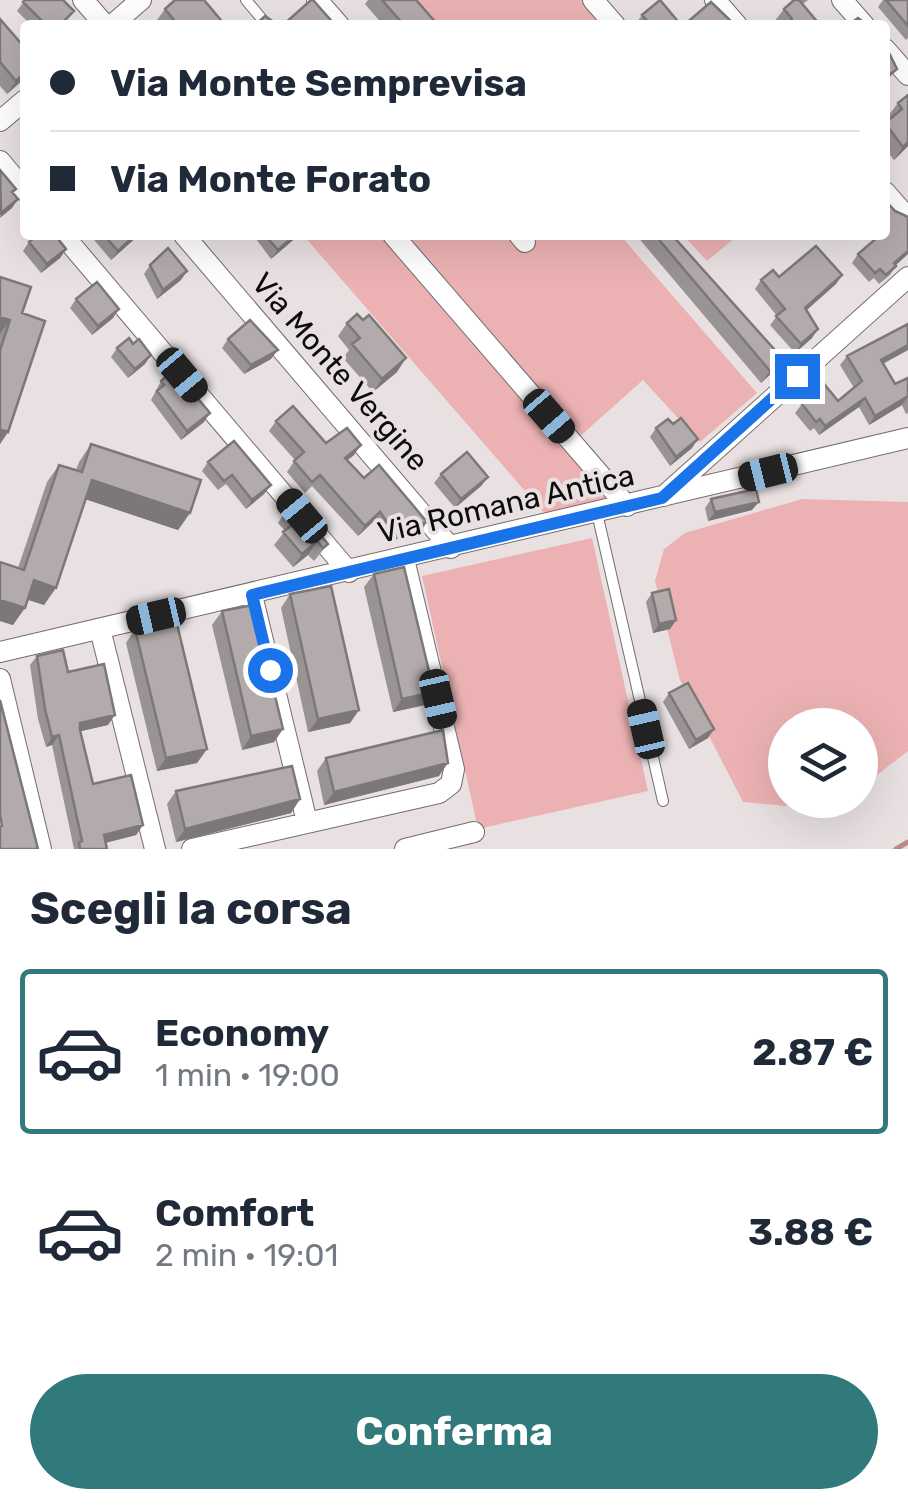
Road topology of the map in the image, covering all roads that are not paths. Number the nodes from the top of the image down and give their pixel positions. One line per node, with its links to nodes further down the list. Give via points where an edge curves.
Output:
1 (83, 0): 8 (street)
2 (141, 0): 9 (street)
3 (246, 0): 10 (lane)
4 (318, 0): 11 (street)
5 (593, 0): 12 (street)
6 (715, 0): 13 (street)
7 (842, 0): 14 (street)
8 (104, 20)
9 (115, 20)
10 (263, 20)
11 (335, 20)
12 (611, 20)
13 (733, 20)
14 (860, 20)
15 (890, 55): 16 (street)
16 (908, 75)
17 (20, 104): 18 (street)
18 (0, 121)
19 (0, 162): 20 (street)
20 (20, 185)
21 (890, 198): 22 (street)
22 (908, 218)
23 (67, 240): 33 (street)
24 (188, 240): 31 (street, Via Monte Vergine)
25 (397, 240): 29 (street)
26 (908, 277): 28 (street, via 791,369)
27 (908, 438): 28 (street, Via Romana Antica)
28 (662, 498): 29 (street, Via Romana Antica)
29 (627, 506): 30 (street, Via Romana Antica)
30 (597, 513): 31 (street, Via Romana Antica); 38 (lane)
31 (451, 548): 32 (street, Via Romana Antica)
32 (404, 559): 33 (street, Via Romana Antica); 39 (street, via 453,780 438,792)
33 (349, 572): 34 (street, Via Romana Antica)
34 (252, 595): 35 (street, Via Romana Antica); 39 (street)
35 (100, 629): 36 (street, Via Romana Antica); 42 (street)
36 (0, 652)
37 (0, 679): 41 (street)
38 (663, 801)
39 (306, 822): 43 (street)
40 (474, 832): 44 (street)
41 (40, 849)
42 (155, 849)
43 (192, 849)
44 (405, 849)

